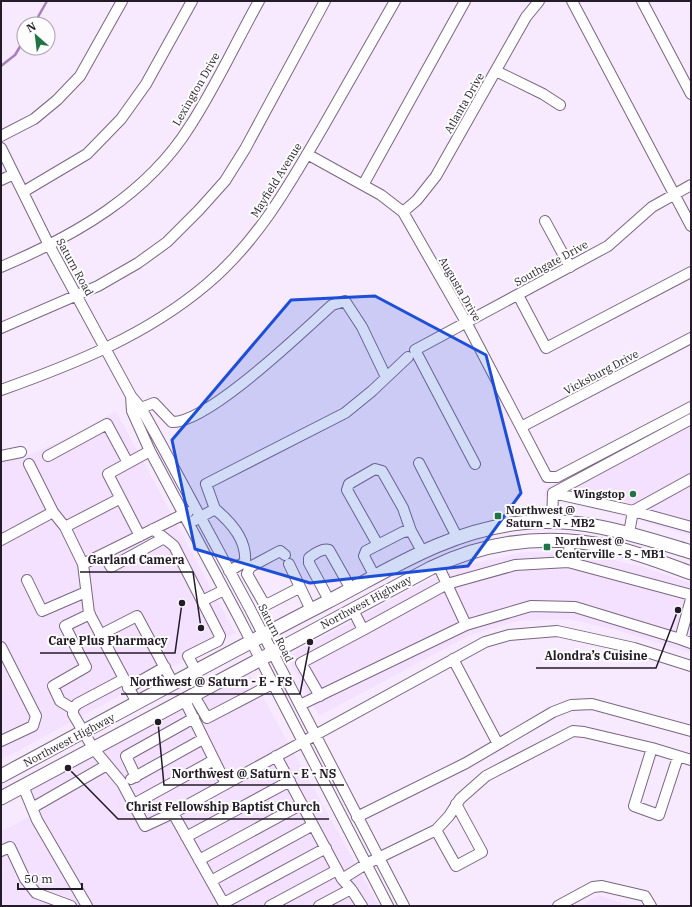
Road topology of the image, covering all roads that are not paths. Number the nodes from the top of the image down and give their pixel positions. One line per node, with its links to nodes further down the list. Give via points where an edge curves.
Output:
1 (122, 1): 13 (street, via 80,76 57,100 34,118)
2 (192, 1): 20 (street, via 146,84 122,119 87,154)
3 (258, 1): 25 (street, Lexington Drive, via 190,126 169,154 141,184 117,204)
4 (325, 1): 29 (street, via 262,120 225,181 200,210 138,264)
5 (395, 1): 15 (street, Mayfield Avenue)
6 (465, 1): 18 (street)
7 (539, 1): 10 (street, Atlanta Drive, via 526,17)
8 (572, 1): 21 (street)
9 (642, 1): 11 (street)
10 (496, 71): 12 (street); 22 (street, Atlanta Drive, via 436,176 417,200)
11 (691, 94)
12 (560, 105)
13 (1, 136)
14 (1, 148): 16 (street, Saturn Road)
15 (307, 154): 18 (street, Augusta Drive); 34 (street, Mayfield Avenue, via 277,204 233,259 185,302)
16 (14, 174): 17 (street); 20 (street, Saturn Road)
17 (1, 180)
18 (363, 185): 22 (street, Augusta Drive)
19 (691, 185): 21 (street, Southgate Drive)
20 (23, 192): 25 (street, Saturn Road)
21 (674, 194): 24 (street); 27 (street, Southgate Drive, via 652,207 608,246)
22 (403, 212): 31 (street, Augusta Drive, via 459,314)
23 (545, 221): 27 (street)
24 (691, 226)
25 (49, 245): 26 (street, Lexington Drive); 29 (street, Saturn Road)
26 (1, 267)
27 (570, 267): 30 (street, Southgate Drive)
28 (691, 272): 30 (street, via 546,348)
29 (77, 295): 32 (street); 34 (street, Saturn Road)
30 (518, 295): 31 (street, Southgate Drive)
31 (466, 322): 35 (street, Southgate Drive); 42 (street, Augusta Drive)
32 (1, 328)
33 (691, 338): 42 (street, Vicksburg Drive)
34 (107, 349): 37 (street, Mayfield Avenue); 38 (street, Saturn Road)
35 (411, 353): 36 (street, Southgate Drive); 50 (street)
36 (386, 377): 40 (street, via 362,327 345,301 332,305 241,385 201,412 180,422 172,422 154,403); 54 (street, Southgate Drive, via 345,413 206,484)
37 (1, 390)
38 (131, 396): 40 (street, Saturn Road); 43 (street, Saturn Road, via 132,411)
39 (691, 407): 42 (street, Augusta Drive, via 557,477 547,477)
40 (141, 408): 57 (street, Saturn Road)
41 (691, 419): 52 (street)
42 (521, 427)
43 (150, 451): 47 (street); 58 (street, Saturn Road)
44 (21, 452): 45 (street)
45 (1, 456)
46 (48, 456): 47 (street, via 107,424)
47 (128, 463): 53 (street, via 108,474)
48 (419, 463): 66 (street)
49 (29, 464): 56 (street)
50 (475, 464)
51 (691, 479): 55 (street)
52 (553, 493): 55 (street); 59 (street)
53 (119, 499): 60 (street); 65 (street)
54 (215, 509): 57 (street); 77 (street, via 230,521 246,550 245,562)
55 (633, 511): 61 (street); 64 (street)
56 (53, 512): 60 (street); 68 (street)
57 (197, 513): 58 (street); 77 (street, Saturn Road)
58 (186, 519): 62 (street); 86 (street, Saturn Road)
59 (552, 522): 64 (main road, Northwest Highway, via 588,524); 66 (main road, Northwest Highway, via 503,525)
60 (65, 527): 75 (street)
61 (691, 527)
62 (153, 529): 65 (street); 67 (street)
63 (410, 531): 70 (street); 70 (street, via 403,508 382,471 375,469 349,484 347,490); 71 (street)
64 (629, 533): 72 (main road, Northwest Highway)
65 (140, 536): 73 (street)
66 (457, 537): 71 (main road, Northwest Highway)
67 (164, 538): 73 (street, via 111,567); 91 (street, via 174,546)
68 (1, 540)
69 (570, 541): 74 (street); 76 (main road, Northwest Highway, via 550,539 491,545); 78 (main road, Northwest Highway, via 615,548)
70 (378, 545): 80 (street, via 366,551 364,556)
71 (426, 550): 76 (main road); 80 (main road, Northwest Highway)
72 (691, 552)
73 (104, 555): 75 (street)
74 (568, 562): 83 (street, via 515,565); 88 (street)
75 (83, 564): 87 (street)
76 (438, 565): 83 (street); 95 (main road, Northwest Highway)
77 (229, 571): 82 (street, Saturn Road)
78 (691, 573)
79 (248, 574): 82 (street); 84 (street, via 250,567 280,551 300,584); 92 (street)
80 (374, 577): 85 (main road, Northwest Highway)
81 (27, 580): 87 (street, via 42,611)
82 (235, 581): 93 (street, Saturn Road)
83 (447, 584): 97 (street); 98 (street)
84 (299, 588): 92 (street, via 273,603); 94 (street)
85 (351, 589): 90 (main road, Northwest Highway); 90 (street, via 329,550 325,549 311,556 309,563)
86 (224, 590): 91 (street); 102 (street, Saturn Road)
87 (86, 592): 96 (street)
88 (691, 595)
89 (691, 598): 101 (street)
90 (330, 600): 94 (main road, Northwest Highway)
91 (202, 601): 110 (street, via 220,636 218,641 188,656)
92 (263, 602): 93 (street)
93 (250, 609): 99 (street, Saturn Road)
94 (311, 610): 99 (main road, Northwest Highway)
95 (353, 610): 98 (street); 105 (main road, Northwest Highway)
96 (90, 614): 100 (street); 118 (street, via 66,626 86,667 53,686 60,701)
97 (466, 625): 101 (street, via 531,606 575,608); 115 (street)
98 (364, 630): 115 (street, via 301,663)
99 (263, 634): 102 (main road, Northwest Highway); 105 (street, Saturn Road)
100 (100, 635): 109 (street, via 137,616); 111 (street)
101 (680, 639): 103 (street)
102 (252, 641): 106 (street, Saturn Road); 110 (main road, Northwest Highway)
103 (691, 643)
104 (1, 647): 124 (street, via 36,716 33,726)
105 (272, 652): 106 (main road, Northwest Highway); 117 (street, Saturn Road)
106 (260, 658): 113 (street, Saturn Road); 114 (main road, Northwest Highway)
107 (453, 659): 108 (street, via 485,642 509,635 557,630 634,648); 122 (street); 126 (street)
108 (691, 666)
109 (165, 668): 111 (street); 112 (street)
110 (196, 671): 112 (main road, Northwest Highway)
111 (126, 683): 116 (street); 118 (street, via 77,704)
112 (173, 683): 116 (main road, Northwest Highway)
113 (274, 683): 114 (street, via 207,718); 125 (street, Saturn Road)
114 (189, 696): 119 (street); 127 (main road, Northwest Highway)
115 (320, 696): 117 (street)
116 (137, 703): 121 (main road, Northwest Highway)
117 (300, 705): 122 (street, Saturn Road)
118 (73, 709): 121 (street, via 74,718)
119 (194, 718): 123 (street); 135 (street, via 126,756)
120 (691, 731): 126 (street, via 592,704 571,705 553,712)
121 (83, 732): 127 (street); 134 (main road, Northwest Highway)
122 (315, 734): 125 (street); 146 (street, Saturn Road)
123 (203, 739): 131 (street); 135 (street)
124 (1, 741)
125 (303, 741): 129 (street); 154 (street, Saturn Road)
126 (498, 744): 146 (street, via 466,763)
127 (93, 748): 133 (street); 139 (main road, Northwest Highway)
128 (652, 748): 130 (street); 130 (street, via 634,806 659,815); 143 (street, via 572,731 486,776)
129 (276, 756): 136 (street); 138 (street)
130 (678, 756): 132 (street)
131 (214, 760): 138 (street); 141 (street)
132 (691, 760)
133 (107, 765): 137 (street); 144 (street)
134 (1, 776)
135 (136, 777): 137 (street)
136 (290, 781): 142 (street); 149 (street)
137 (122, 783): 141 (street)
138 (226, 784): 145 (street)
139 (23, 786): 140 (main road, Northwest Highway); 144 (street)
140 (1, 798)
141 (134, 804): 145 (street, via 145,826)
142 (302, 804): 147 (street); 153 (street)
143 (456, 804): 148 (street); 148 (street, via 482,852 456,866)
144 (32, 808): 160 (street)
145 (173, 813): 149 (street)
146 (357, 817): 152 (street, Saturn Road)
147 (313, 825): 150 (street); 156 (street)
148 (436, 830): 152 (street)
149 (186, 837): 153 (street)
150 (326, 848): 155 (street); 158 (street)
151 (1, 851): 159 (street, via 10,847 25,879 36,893)
152 (378, 858): 154 (street); 165 (street, Saturn Road)
153 (199, 860): 156 (street)
154 (366, 864): 155 (street); 164 (street, Saturn Road)
155 (340, 874): 157 (street); 161 (street)
156 (211, 881): 158 (street)
157 (351, 889): 162 (street); 163 (street)
158 (224, 905)
159 (71, 906)
160 (87, 906)
161 (270, 906)
162 (319, 906)
163 (362, 906)
164 (388, 906)
165 (404, 906)
166 (558, 906): 167 (street, via 593,887 602,886 645,896)
167 (651, 906)

